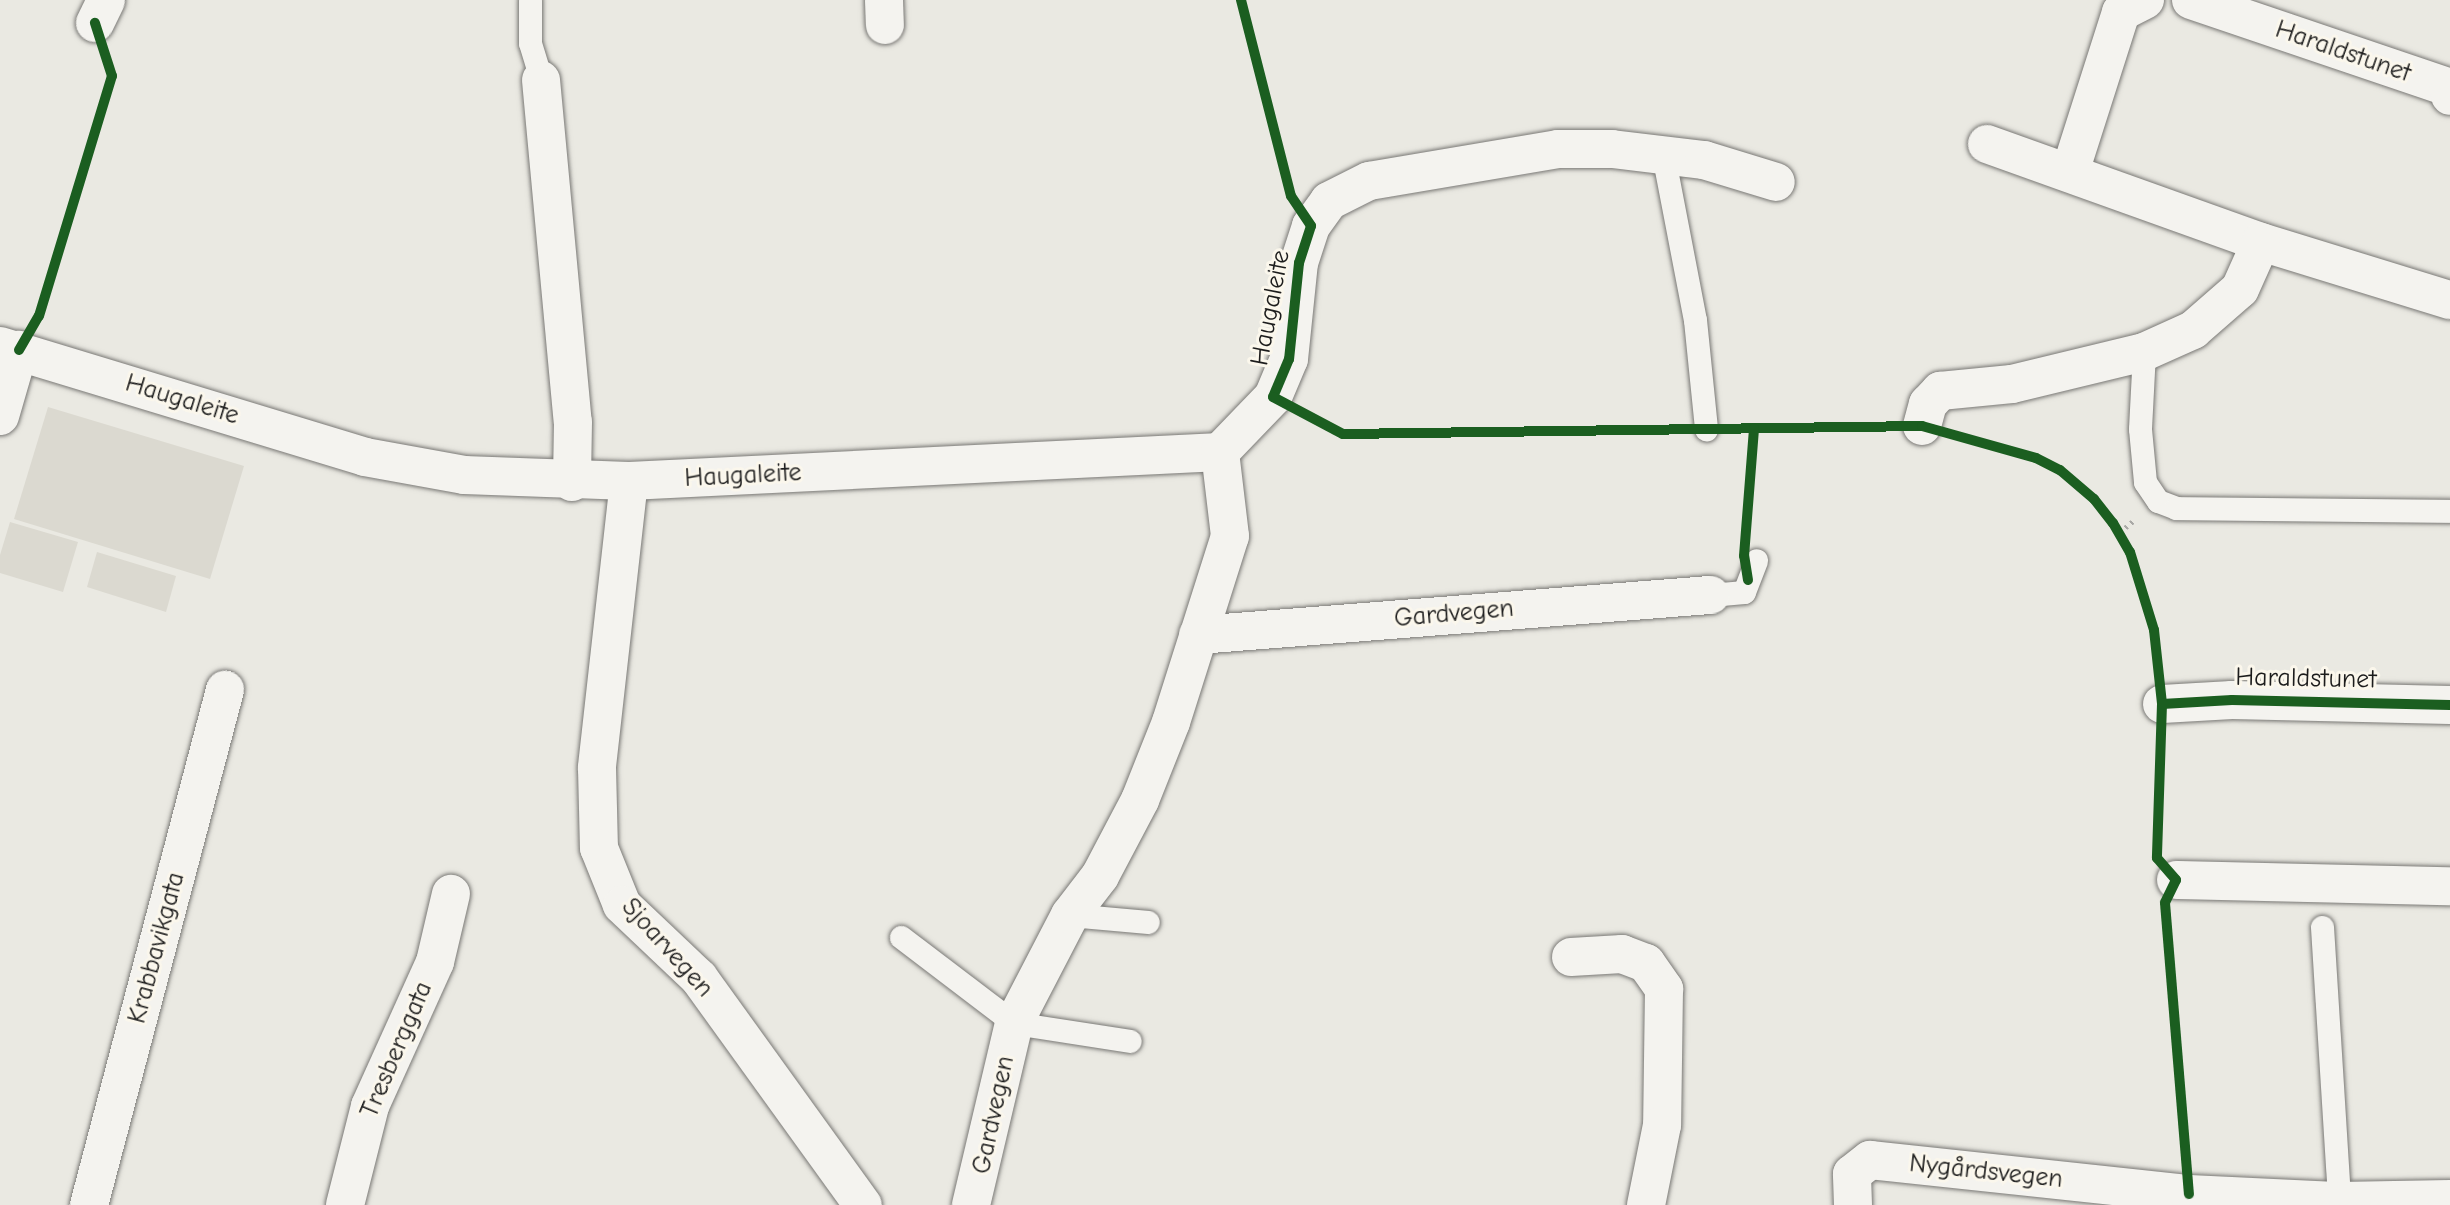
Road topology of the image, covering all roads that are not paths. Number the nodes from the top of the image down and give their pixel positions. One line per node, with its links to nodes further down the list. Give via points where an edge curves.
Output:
1 (530, 0): 4 (lane, via 530,43)
2 (2145, 0): 8 (street, via 2121,12)
3 (2191, 0): 5 (street, Haraldstunet, via 2448,88)
4 (541, 80): 19 (street, via 573,422)
5 (2450, 96)
6 (1987, 144): 8 (street)
7 (1663, 154): 9 (street, Haugaleite, via 1704,160); 16 (lane, via 1695,320); 17 (street, Haugaleite, via 1558,149 1369,181 1329,201 1311,226 1299,263 1289,359 1273,397)
8 (2070, 172): 10 (street)
9 (1776, 182)
10 (2261, 242): 11 (street); 13 (street, via 2240,289 2193,330)
11 (2450, 300)
12 (10, 348): 14 (street); 19 (street, Haugaleite, via 365,457 464,475)
13 (2144, 352): 15 (street, via 2012,384 1940,391 1928,404); 20 (lane, via 2140,429 2145,482 2158,501 2176,508)
14 (0, 416)
15 (1922, 426)
16 (1706, 429)
17 (1220, 452): 18 (street, Haugaleite); 23 (street, Gardvegen, via 1230,536)
18 (629, 481): 19 (street, Haugaleite); 41 (street, Sjoarvegen, via 597,768 599,848 622,905 699,978)
19 (572, 482)
20 (2450, 511)
21 (1756, 559): 22 (lane, via 1744,592)
22 (1710, 595): 23 (street, Gardvegen)
23 (1198, 635): 30 (street, Gardvegen, via 1140,800 1100,876)
24 (225, 690): 39 (street, Krabbavikgata)
25 (2162, 704): 26 (street, Haraldstunet, via 2232,700)
26 (2450, 705)
27 (2175, 880): 28 (street)
28 (2450, 886)
29 (450, 894): 40 (street, Tresberggata, via 435,962 370,1106)
30 (1070, 915): 31 (lane); 35 (street, Gardvegen)
31 (1148, 922)
32 (2322, 927): 38 (lane)
33 (901, 937): 35 (lane, Gardvegen)
34 (1572, 957): 43 (street, via 1622,954 1646,963 1664,989 1662,1125)
35 (1014, 1023): 36 (lane, Gardvegen); 42 (street, Gardvegen)
36 (1130, 1041)
37 (2450, 1199): 38 (street, Nygårdsvegen)
38 (2339, 1201): 44 (street, Nygårdsvegen, via 2189,1194 1870,1160 1852,1174)
39 (89, 1205)
40 (345, 1205)
41 (863, 1205)
42 (971, 1205)
43 (1646, 1205)
44 (1853, 1205)

